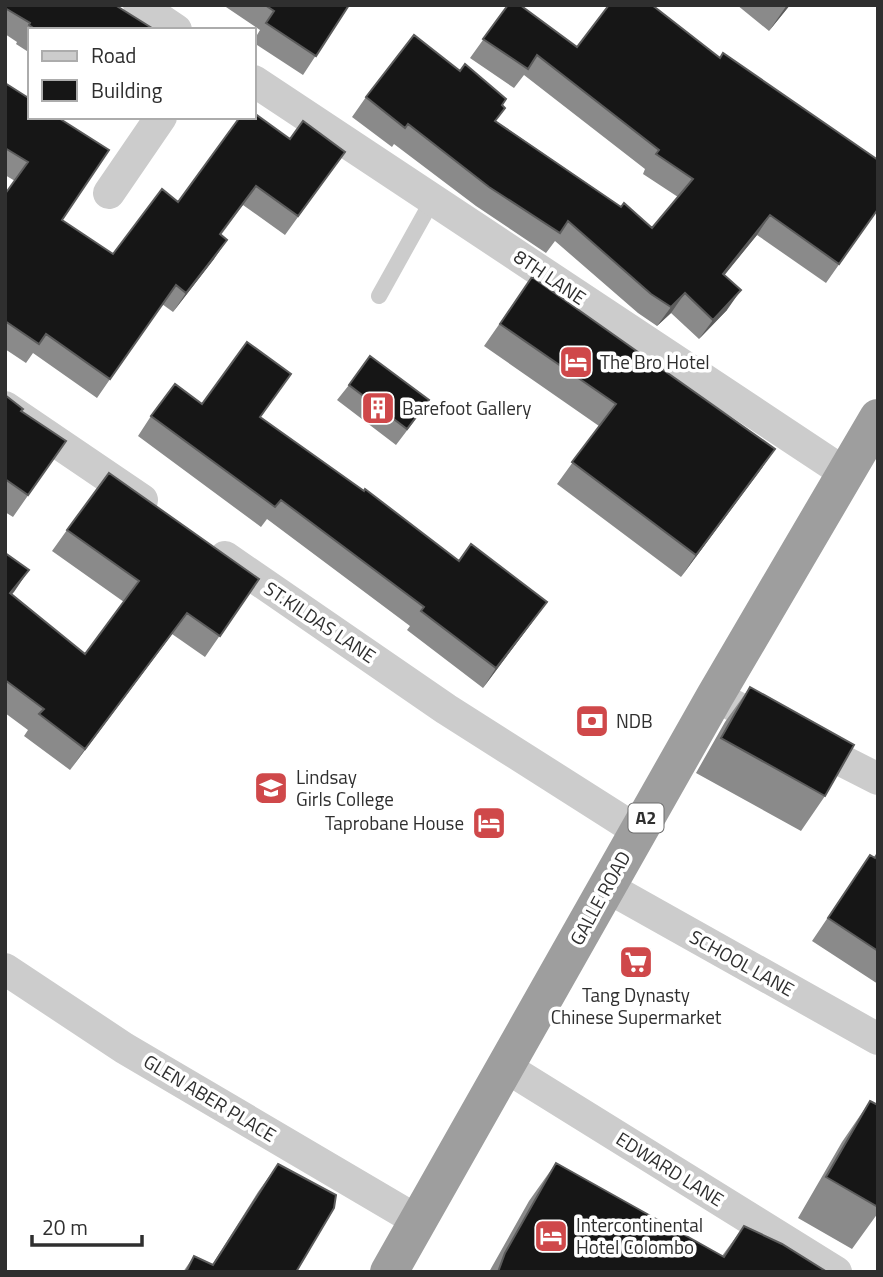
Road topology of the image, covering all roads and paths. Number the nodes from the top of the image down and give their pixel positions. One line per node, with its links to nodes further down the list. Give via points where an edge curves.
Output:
1 (139, 5): 2 (street)
2 (173, 28)
3 (256, 82): 6 (street, 8TH LANE)
4 (160, 119): 5 (street)
5 (109, 193)
6 (433, 199): 7 (lane); 10 (street, 8TH LANE)
7 (379, 296)
8 (5, 407): 11 (street)
9 (878, 418): 10 (highway, GALLE ROAD / A2)
10 (845, 473): 13 (highway, GALLE ROAD / A2)
11 (164, 515)
12 (197, 539): 15 (street, ST.KILDAS LANE, via 446,709)
13 (715, 696): 14 (street); 15 (highway, GALLE ROAD / A2)
14 (878, 779)
15 (638, 831): 16 (highway, GALLE ROAD / A2)
16 (607, 887): 18 (street, SCHOOL LANE); 19 (highway, GALLE ROAD / A2)
17 (5, 969): 20 (street, GLEN ABER PLACE, via 124,1048)
18 (878, 1040)
19 (504, 1066): 20 (highway, GALLE ROAD / A2); 22 (street, EDWARD LANE)
20 (418, 1221): 21 (highway, GALLE ROAD / A2)
21 (388, 1272)
22 (836, 1272)

